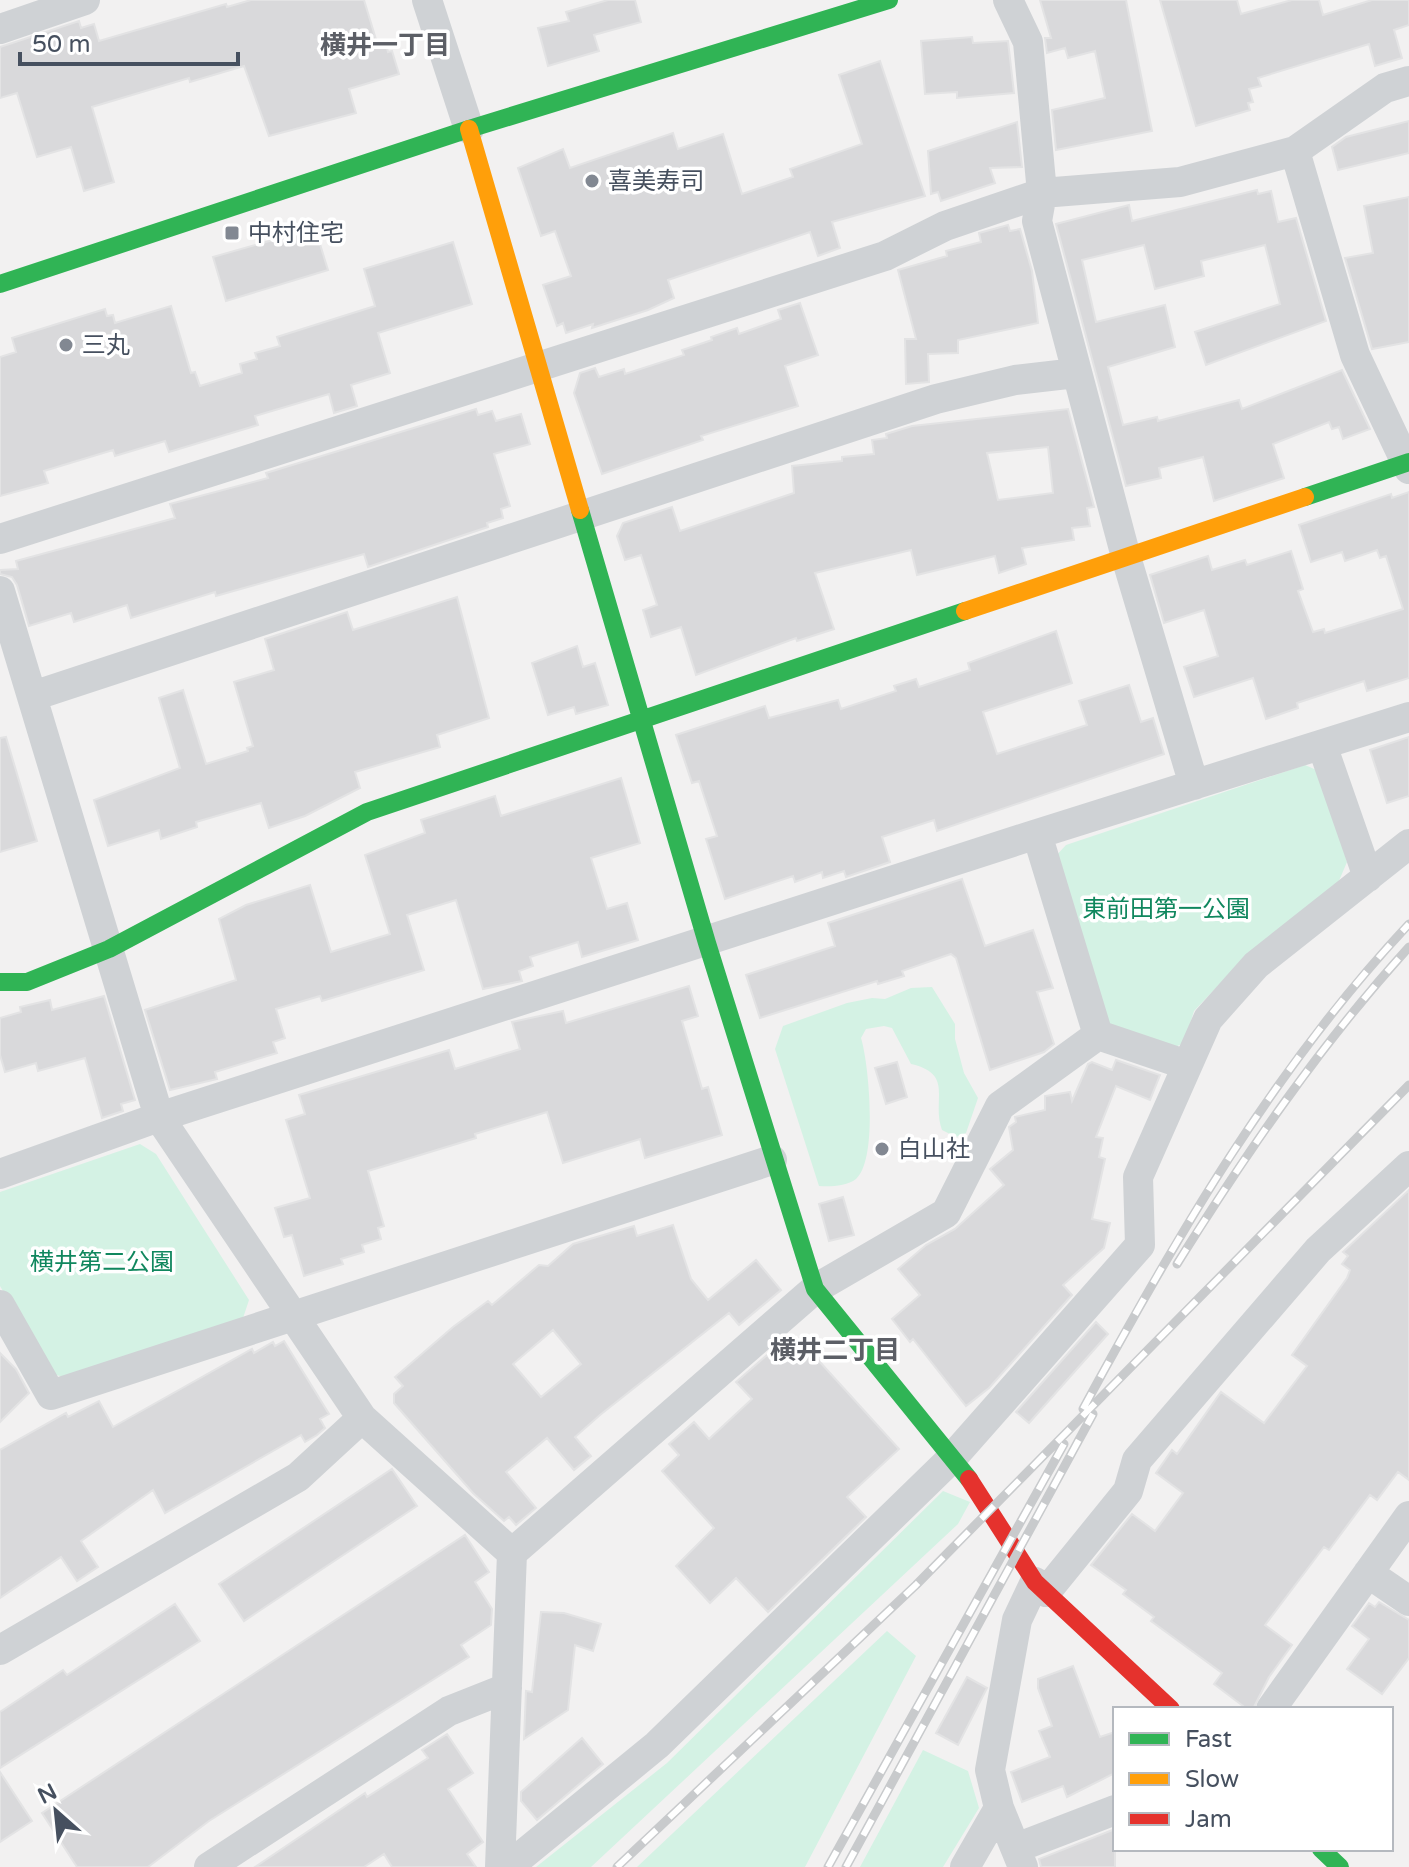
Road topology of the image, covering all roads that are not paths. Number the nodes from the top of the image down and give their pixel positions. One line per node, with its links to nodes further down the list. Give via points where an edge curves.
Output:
1 (85, 0): 5 (street)
2 (427, 0): 7 (street)
3 (889, 0): 7 (street)
4 (1008, 0): 9 (street, via 1028,42)
5 (0, 29)
6 (1409, 81): 8 (street, via 1385,88)
7 (469, 129): 10 (street); 11 (street)
8 (1295, 151): 9 (street, via 1180,182); 13 (street, via 1355,355)
9 (1042, 193): 11 (street, via 945,226 885,256); 12 (street, via 1037,221)
10 (0, 284)
11 (536, 369): 14 (street); 15 (street)
12 (1076, 373): 14 (street, via 1015,380 936,399); 16 (street)
13 (1408, 465): 16 (street)
14 (582, 517): 18 (street); 20 (street)
15 (0, 539)
16 (1126, 557): 20 (street); 22 (street)
17 (0, 591): 18 (street)
18 (33, 696): 27 (street)
19 (1409, 717): 21 (street)
20 (644, 721): 26 (street); 27 (street, via 367,812)
21 (1322, 745): 22 (street); 25 (street)
22 (1194, 785): 23 (street)
23 (1037, 834): 26 (street); 29 (street)
24 (1409, 844): 25 (street)
25 (1368, 877): 30 (street, via 1256,965 1208,1019)
26 (707, 943): 31 (street); 32 (street)
27 (109, 949): 28 (street, via 27,982); 31 (street)
28 (0, 982)
29 (1098, 1035): 30 (street); 35 (street, via 1000,1106 946,1213)
30 (1187, 1065): 39 (street, via 1138,1177 1140,1245)
31 (159, 1117): 34 (street); 37 (street)
32 (772, 1160): 35 (street); 37 (street)
33 (1409, 1166): 43 (street, via 1318,1250 1137,1460 1128,1491)
34 (0, 1174)
35 (815, 1289): 39 (street); 41 (street)
36 (2, 1313): 37 (street, via 51,1395)
37 (294, 1317): 38 (street)
38 (362, 1418): 41 (street); 45 (street, via 298,1477)
39 (952, 1458): 43 (street); 55 (street, via 657,1745)
40 (1409, 1516): 42 (street)
41 (512, 1553): 46 (street)
42 (1368, 1573): 44 (street); 48 (street)
43 (1040, 1587): 47 (street); 49 (street, via 1017,1620 990,1770)
44 (1409, 1601)
45 (0, 1650)
46 (507, 1688): 53 (street, via 449,1711); 54 (street)
47 (1169, 1707)
48 (1272, 1707)
49 (999, 1808): 52 (street); 56 (street)
50 (1113, 1811): 52 (street)
51 (1323, 1851): 57 (street)
52 (1019, 1858)
53 (209, 1867)
54 (500, 1867)
55 (508, 1867)
56 (965, 1867)
57 (1340, 1867)

